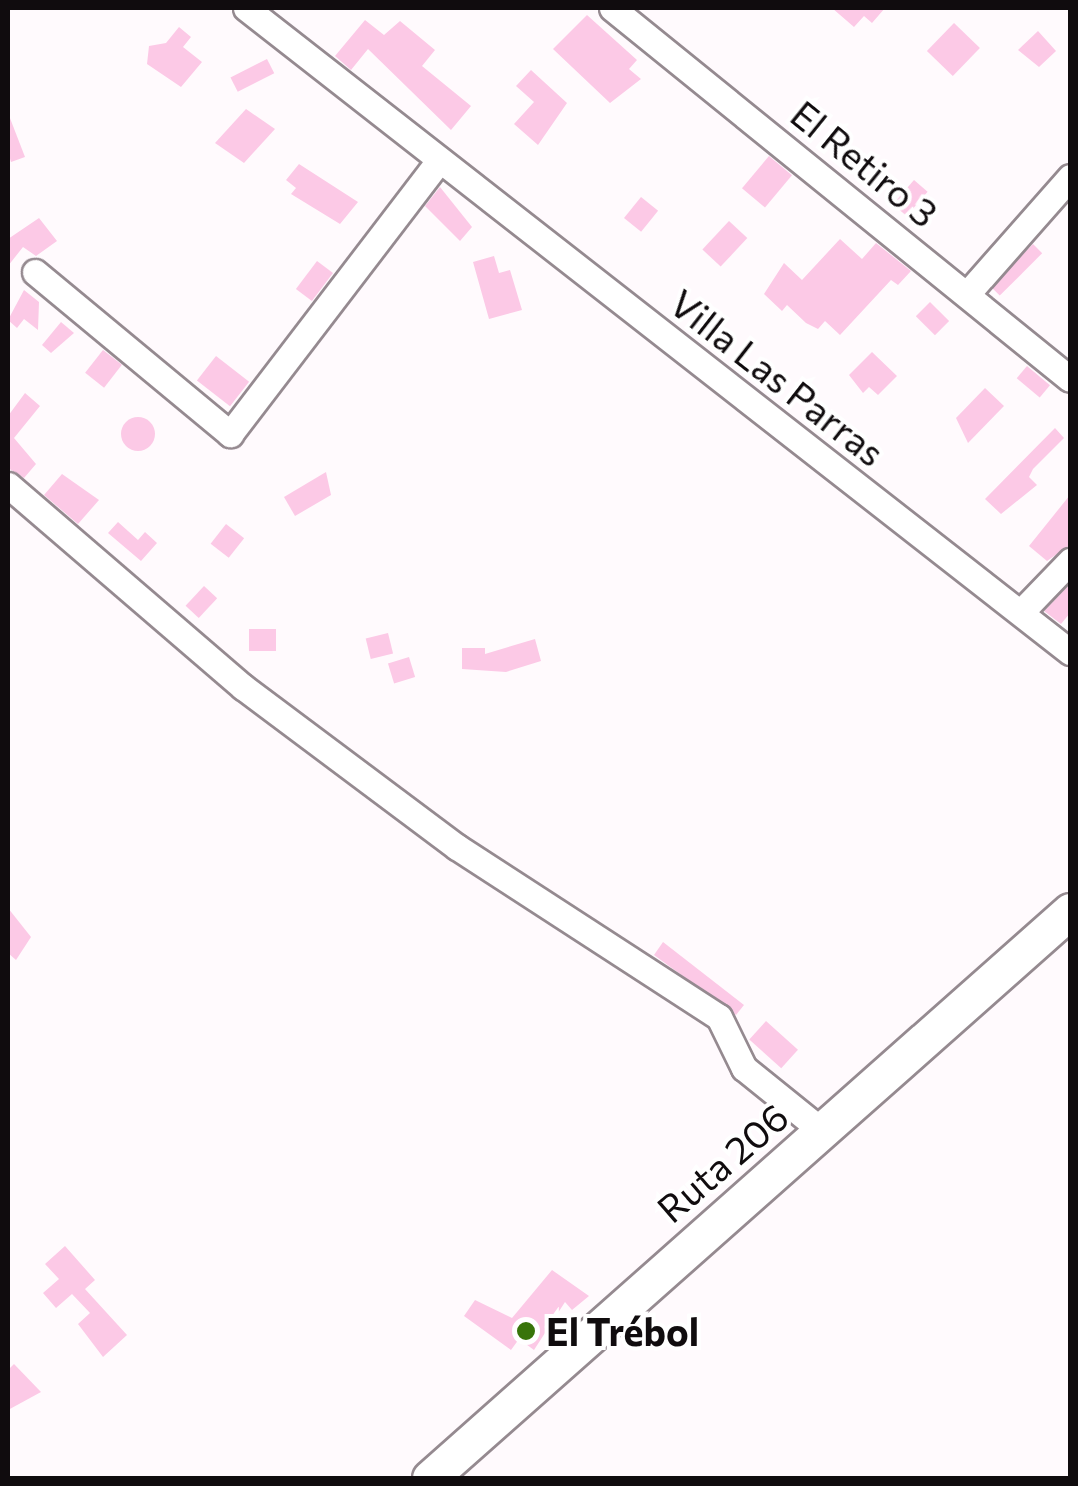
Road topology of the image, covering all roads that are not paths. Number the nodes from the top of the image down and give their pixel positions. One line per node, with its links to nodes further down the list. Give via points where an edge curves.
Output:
1 (246, 8): 3 (street, Villa Las Parras)
2 (612, 8): 6 (street, El Retiro 3)
3 (438, 162): 5 (street, via 230,434); 10 (street, Villa Las Parras)
4 (1070, 177): 6 (street)
5 (35, 272)
6 (967, 294): 7 (street, El Retiro 3)
7 (1070, 378)
8 (8, 485): 13 (street, via 243,687 426,824 718,1018 744,1068)
9 (1070, 561): 10 (street)
10 (1021, 612): 11 (street, Villa Las Parras)
11 (1070, 652)
12 (1070, 911): 13 (highway, Ruta 206)
13 (822, 1131): 14 (highway, Ruta 206)
14 (430, 1478)

